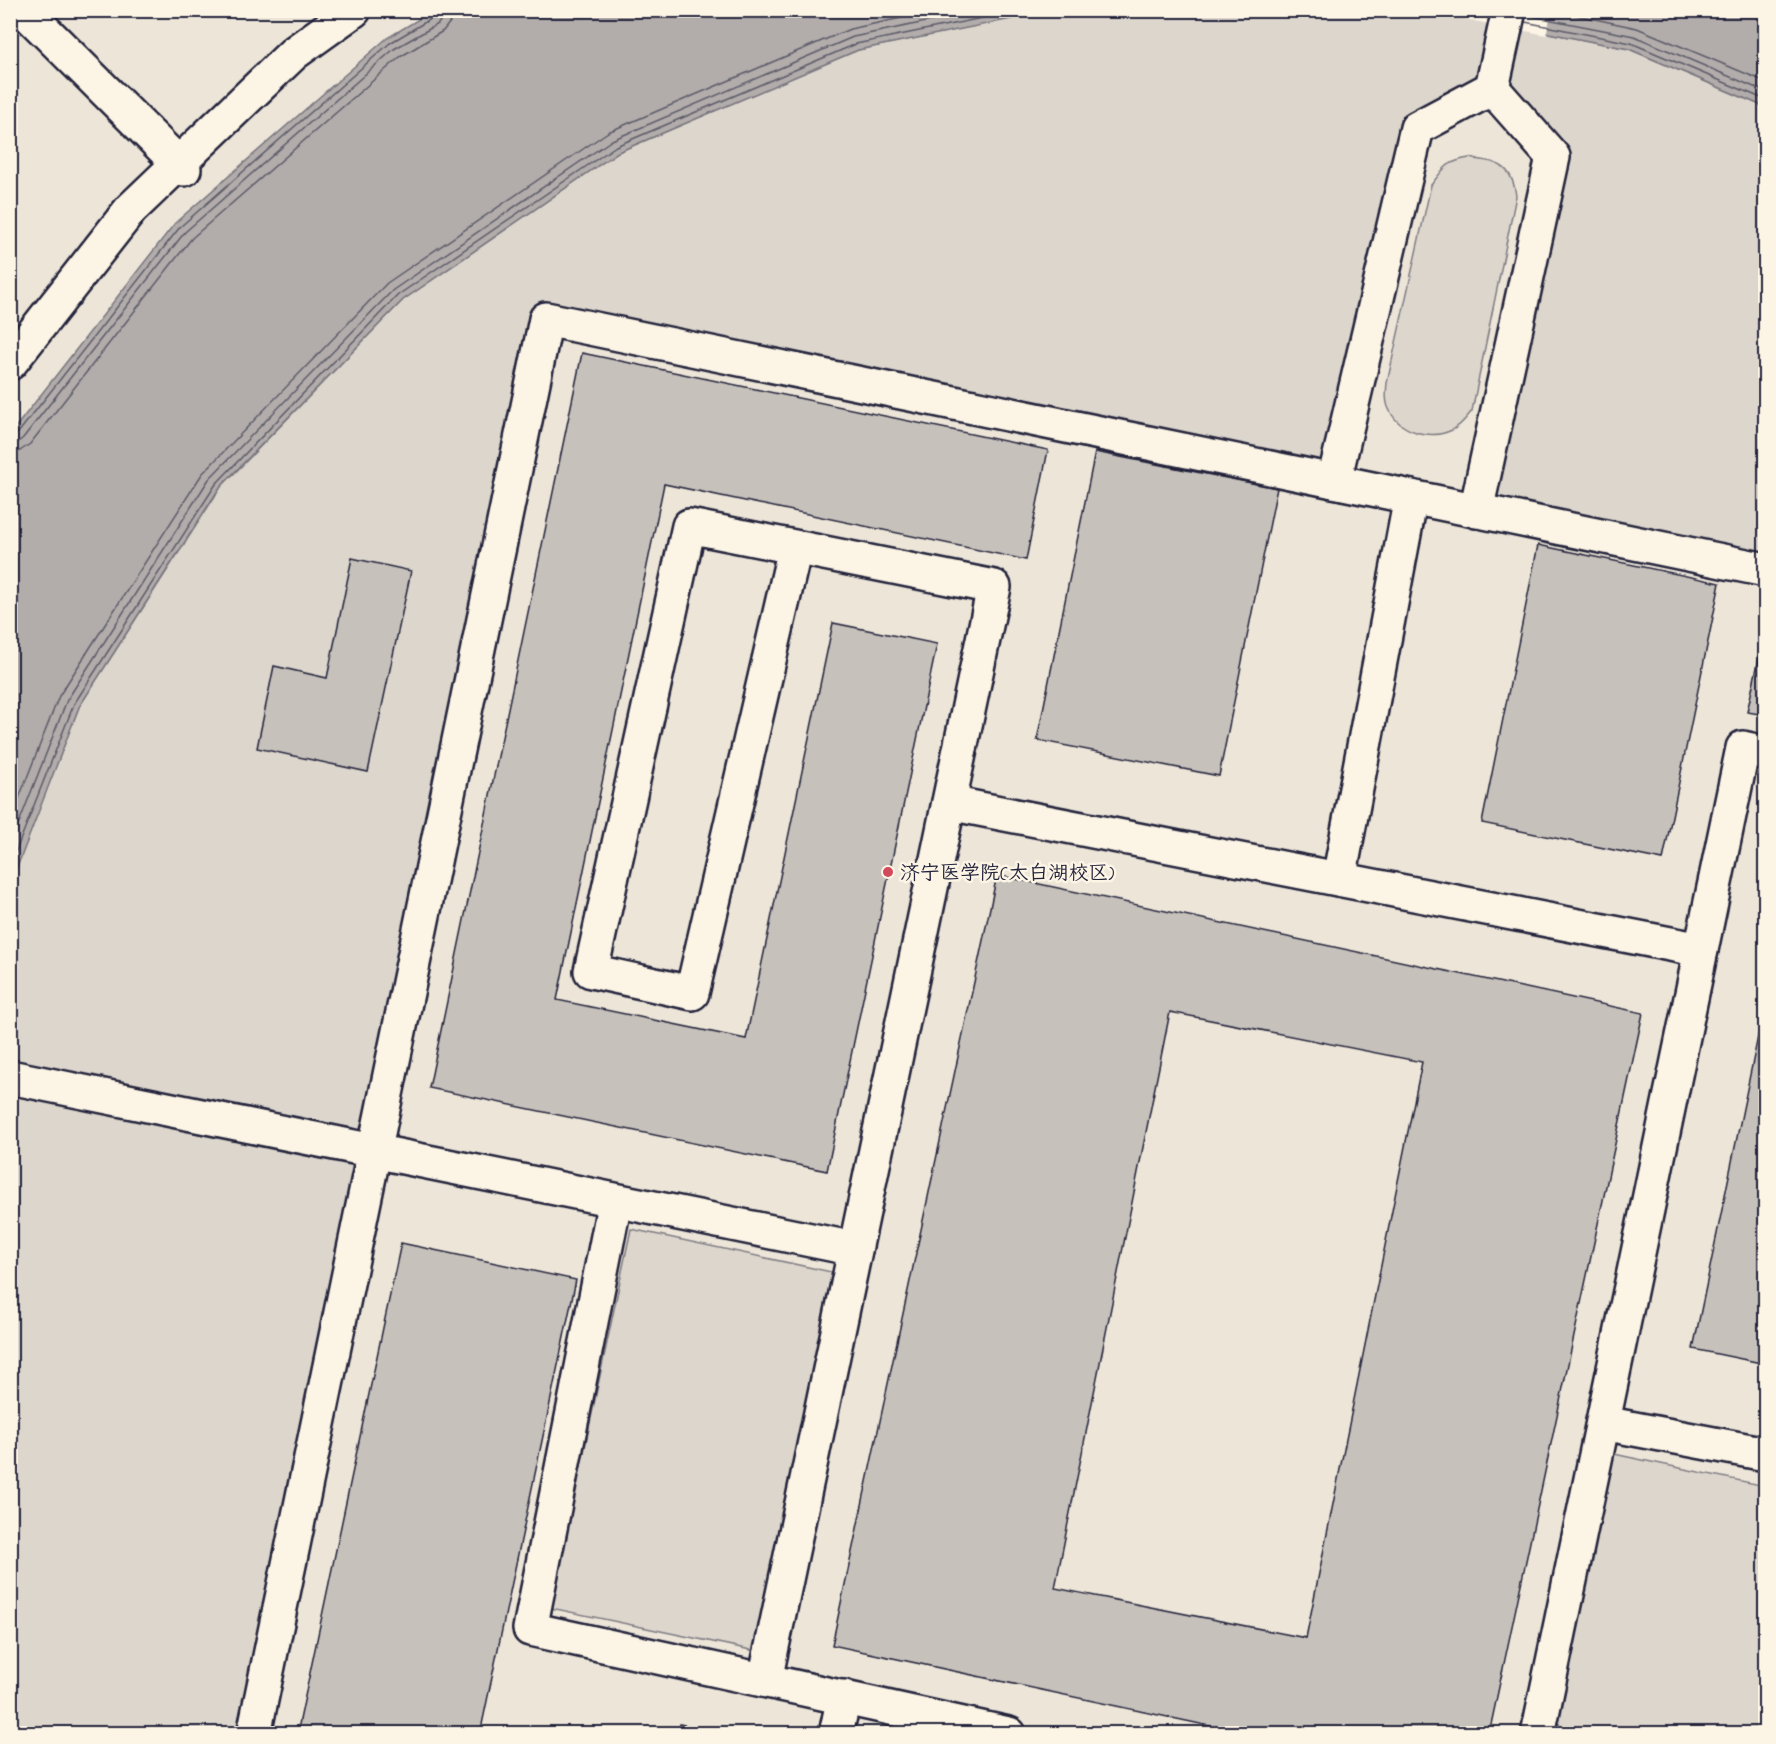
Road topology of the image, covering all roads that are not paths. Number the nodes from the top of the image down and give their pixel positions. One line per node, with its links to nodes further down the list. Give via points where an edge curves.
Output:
1 (24, 10): 5 (lane)
2 (354, 10): 5 (lane, via 294,53)
3 (1509, 10): 4 (lane)
4 (1492, 88): 7 (lane, via 1417,128); 9 (lane, via 1553,157)
5 (181, 166): 6 (lane, via 131,209)
6 (10, 363)
7 (1334, 481): 8 (lane); 17 (lane, via 546,319)
8 (1411, 497): 9 (lane); 14 (lane)
9 (1476, 511): 11 (lane)
10 (795, 548): 10 (lane, via 689,526 591,971 692,993); 13 (lane, via 994,587)
11 (1766, 570)
12 (1766, 753): 15 (lane, via 1743,748)
13 (949, 803): 14 (lane); 19 (lane)
14 (1339, 879): 15 (lane)
15 (1701, 950): 20 (lane)
16 (10, 1077): 17 (lane)
17 (374, 1152): 18 (lane); 24 (lane)
18 (615, 1201): 19 (lane); 22 (lane, via 530,1629)
19 (855, 1249): 22 (lane)
20 (1603, 1424): 21 (lane); 27 (lane)
21 (1766, 1454)
22 (765, 1680): 23 (lane)
23 (844, 1697): 25 (lane); 26 (lane)
24 (254, 1734)
25 (836, 1734)
26 (1009, 1734)
27 (1538, 1734)

